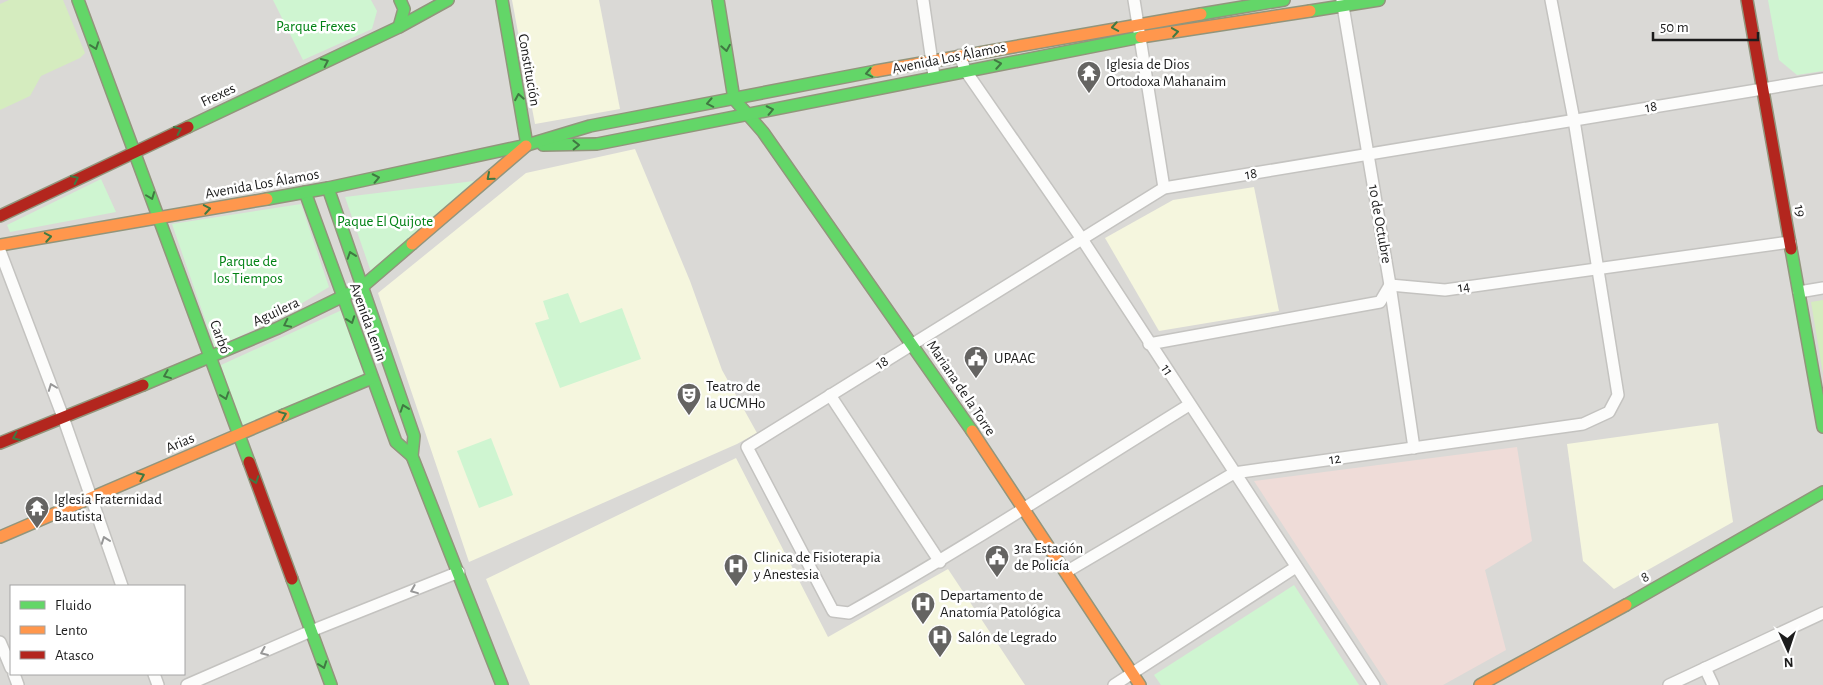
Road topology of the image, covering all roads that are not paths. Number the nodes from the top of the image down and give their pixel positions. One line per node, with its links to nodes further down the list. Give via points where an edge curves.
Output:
1 (78, 0): 26 (street, Carbó, one-way to 26)
2 (400, 0): 14 (street, via 404,9)
3 (448, 0): 14 (street, Frexes)
4 (502, 0): 25 (street, Constitución, one-way to 4)
5 (718, 0): 22 (street, one-way to 22)
6 (923, 0): 17 (street)
7 (1134, 0): 13 (street)
8 (1284, 0): 13 (street, Avenida Los Álamos)
9 (1379, 0): 12 (street, Avenida Los Álamos)
10 (1551, 0): 24 (street)
11 (1747, 0): 21 (street, 19)
12 (1343, 3): 15 (street, Avenida Los Álamos, one-way to 12); 27 (street, 10 de Octubre)
13 (1138, 23): 15 (street); 16 (street, Avenida Los Álamos, one-way to 16)
14 (399, 27): 26 (street, Frexes, one-way to 14)
15 (1140, 37): 18 (street, Avenida Los Álamos, one-way to 15); 29 (street)
16 (960, 55): 17 (street, Avenida Los Álamos); 18 (street, 11)
17 (932, 61): 19 (street); 22 (street, Avenida Los Álamos, one-way to 22)
18 (965, 70): 19 (street, Avenida Los Álamos); 33 (street, 11)
19 (934, 76): 23 (street, Avenida Los Álamos, one-way to 19)
20 (1823, 78): 21 (street, 18)
21 (1763, 89): 24 (street, 18); 34 (street, 19)
22 (734, 99): 23 (street, Mariana de la Torre); 25 (street, Avenida Los Álamos, one-way to 25, via 590,126)
23 (748, 114): 25 (street, Avenida Los Álamos, one-way to 23, via 597,144); 43 (street, Mariana de la Torre, via 764,132)
24 (1574, 120): 27 (street, 18); 37 (street)
25 (527, 145): 28 (street, Avenida Los Álamos, one-way to 25); 39 (street, Aguilera, one-way to 39)
26 (134, 151): 31 (street, Frexes, one-way to 26); 32 (street, Carbó, one-way to 32)
27 (1368, 154): 29 (street, 18); 38 (street, 10 de Octubre)
28 (328, 188): 30 (street, Avenida Los Álamos); 39 (street, Avenida Lenin, one-way to 28)
29 (1164, 188): 33 (street, 18)
30 (305, 192): 32 (street, Avenida Los Álamos, one-way to 30); 42 (street, Avenida Lenin)
31 (0, 216)
32 (159, 217): 35 (street, Avenida Los Álamos, one-way to 32); 45 (street, Carbó)
33 (1082, 239): 43 (street, 18); 44 (street, 11)
34 (1790, 242): 37 (street, 14); 41 (street, 19)
35 (0, 245)
36 (0, 251): 49 (street, one-way to 36)
37 (1598, 268): 38 (street, 14, via 1445,290); 53 (street, 12, via 1618,395 1609,412 1583,424)
38 (1390, 285): 44 (street, via 1380,302); 53 (street, 10 de Octubre)
39 (362, 287): 42 (street, Aguilera); 54 (street, Avenida Lenin, one-way to 39, via 414,436)
40 (1823, 288): 41 (street)
41 (1799, 292): 50 (street, 19)
42 (343, 297): 45 (street, Aguilera, one-way to 45); 46 (street, Avenida Lenin, one-way to 46)
43 (912, 344): 47 (street, 18); 58 (street, Mariana de la Torre)
44 (1149, 344): 48 (street, 11)
45 (212, 357): 49 (street, Aguilera, one-way to 49); 51 (street, Carbó, one-way to 51)
46 (372, 378): 51 (street, Arias, one-way to 46); 54 (street, Avenida Lenin, via 396,442)
47 (830, 395): 60 (street); 60 (street, 18, via 747,447 833,612 849,613)
48 (1190, 405): 55 (street, 11); 58 (street)
49 (63, 417): 52 (street, Aguilera, one-way to 52); 57 (street)
50 (1823, 427)
51 (238, 434): 57 (street, Arias, one-way to 51); 66 (street, Carbó, one-way to 66)
52 (0, 443)
53 (1414, 448): 55 (street, 12)
54 (412, 456): 62 (street, Avenida Lenin)
55 (1234, 473): 61 (street, 11); 63 (street, 12)
56 (1823, 492): 77 (street, 8)
57 (90, 498): 59 (street, Arias); 64 (street, one-way to 57)
58 (1024, 507): 60 (street); 63 (street, Mariana de la Torre)
59 (0, 537)
60 (940, 562)
61 (1296, 567): 70 (street); 76 (street, 11)
62 (459, 572): 66 (street, one-way to 66); 73 (street, Avenida Lenin)
63 (1066, 572): 70 (street, Mariana de la Torre)
64 (122, 585)
65 (1823, 613): 69 (street)
66 (311, 631): 71 (street, one-way to 71); 72 (street, Carbó, one-way to 72)
67 (0, 642): 68 (street)
68 (10, 666)
69 (1705, 668): 78 (street); 79 (street)
70 (1133, 674): 74 (street); 75 (street, Mariana de la Torre)
71 (187, 685)
72 (331, 685)
73 (502, 685)
74 (1114, 685)
75 (1140, 685)
76 (1374, 685)
77 (1480, 685)
78 (1669, 685)
79 (1713, 685)

